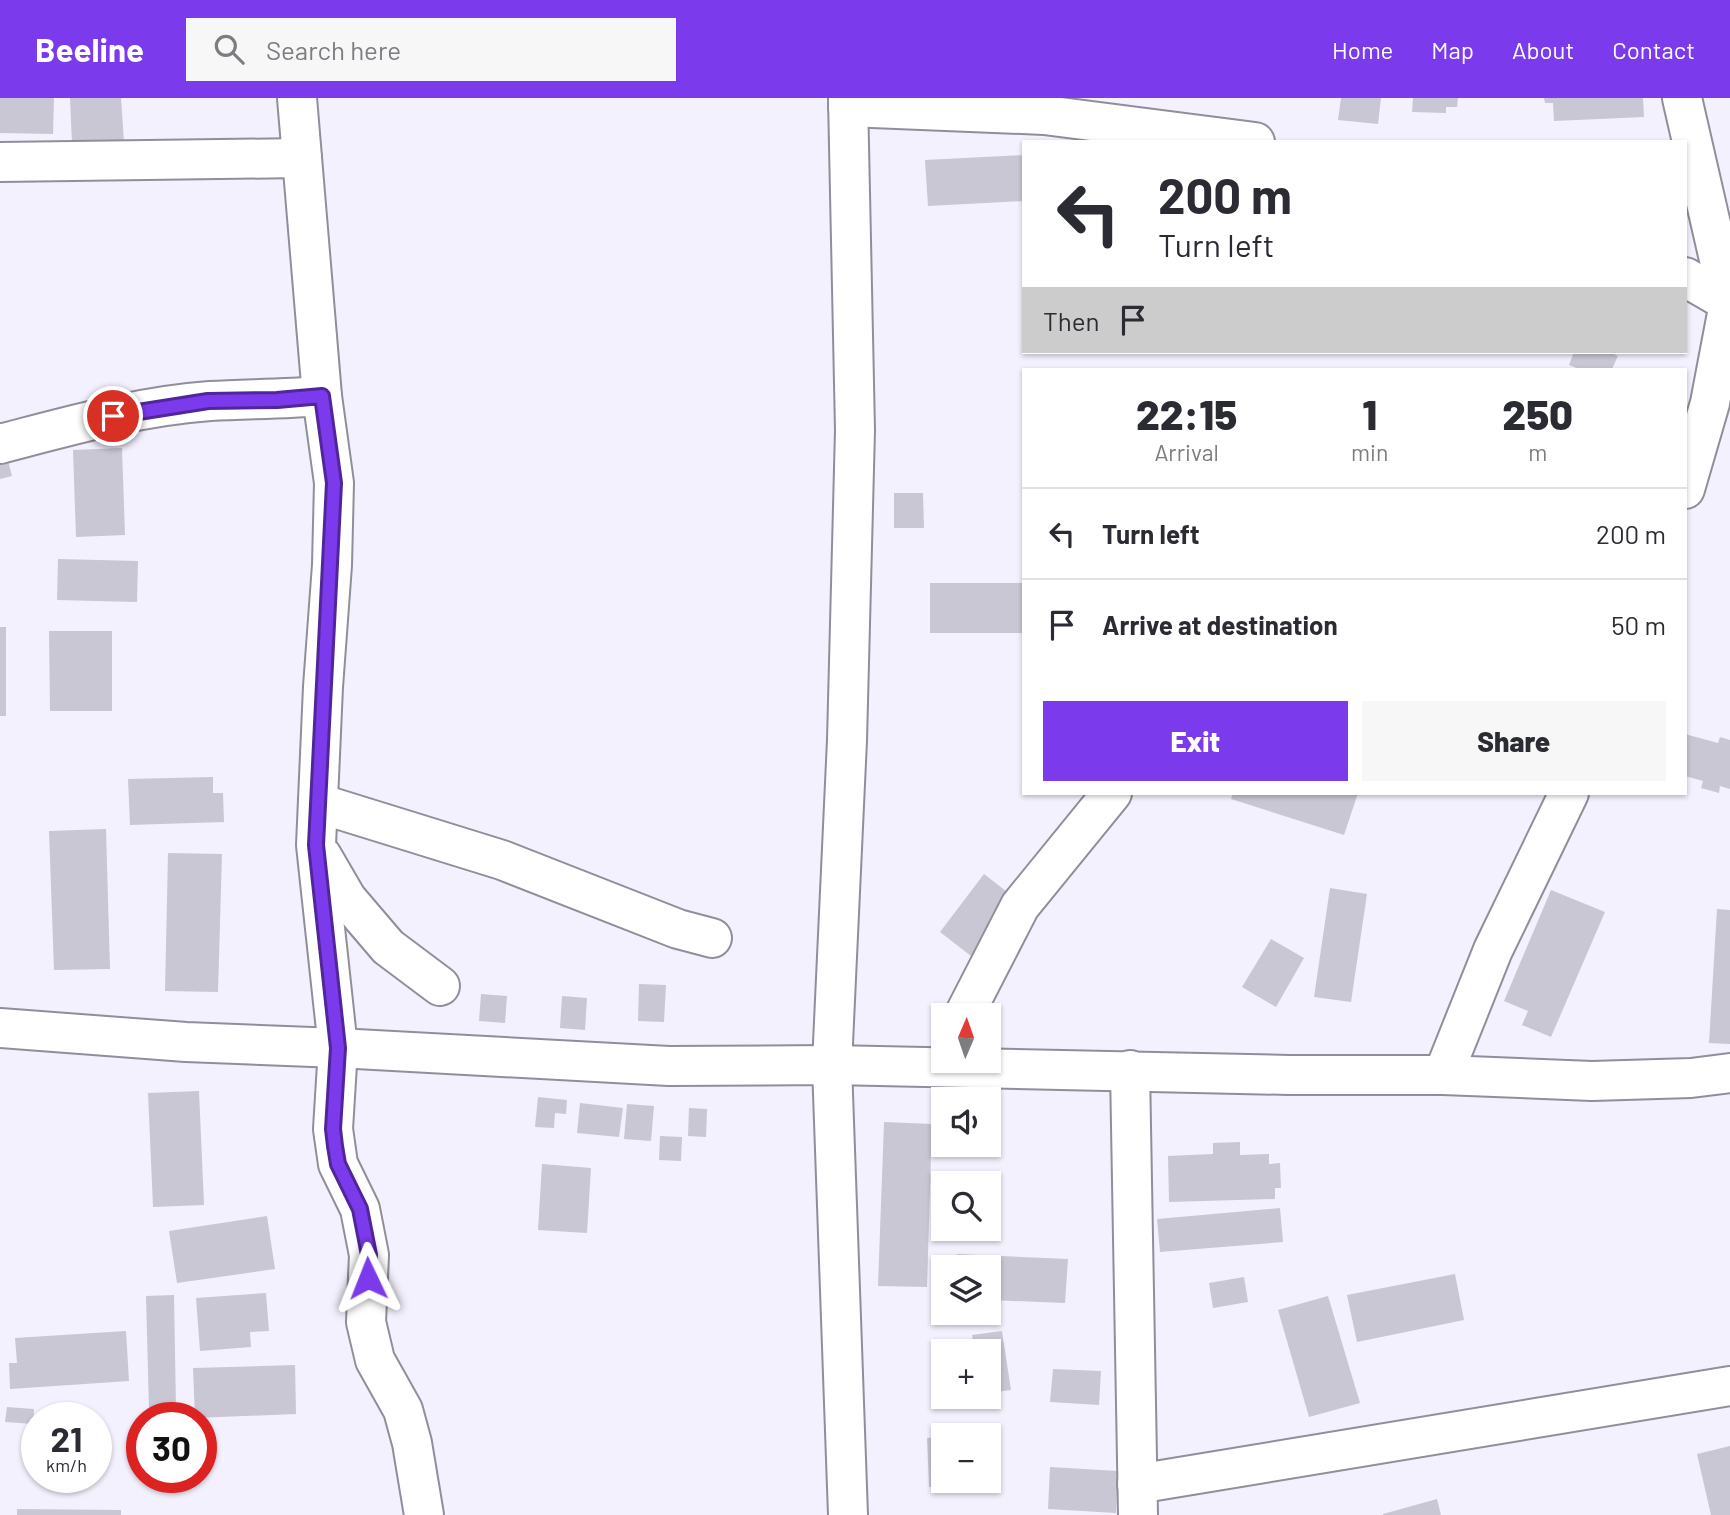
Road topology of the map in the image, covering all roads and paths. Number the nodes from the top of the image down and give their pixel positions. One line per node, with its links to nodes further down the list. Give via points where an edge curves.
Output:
1 (298, 98): 5 (street)
2 (1682, 98): 8 (street)
3 (848, 102): 4 (street, via 1044,115); 23 (street, via 855,430)
4 (1239, 140)
5 (302, 158): 6 (street); 9 (street)
6 (0, 162)
7 (1687, 278): 8 (street)
8 (1730, 303): 11 (street, via 1710,403)
9 (322, 396): 10 (street, via 181,405 113,416); 14 (street, via 334,483)
10 (0, 444)
11 (1687, 482)
12 (1110, 795): 18 (street, via 1020,906)
13 (1568, 795): 26 (street, via 1493,950)
14 (318, 803): 15 (street); 16 (street, via 502,860 678,929)
15 (316, 845): 17 (street, via 347,899 388,947); 20 (street)
16 (712, 937)
17 (440, 986)
18 (970, 1003)
19 (0, 1028): 20 (street)
20 (338, 1048): 23 (street, via 669,1066); 29 (street, via 333,1129 338,1164 360,1209 369,1255 366,1322 375,1360 403,1410)
21 (931, 1061): 23 (street)
22 (1001, 1064): 24 (street)
23 (832, 1065): 30 (street)
24 (1130, 1070): 26 (street); 28 (street)
25 (1730, 1073): 26 (street, via 1592,1081)
26 (1443, 1075)
27 (1730, 1386): 28 (street)
28 (1137, 1499)
29 (424, 1515)
30 (848, 1515)

